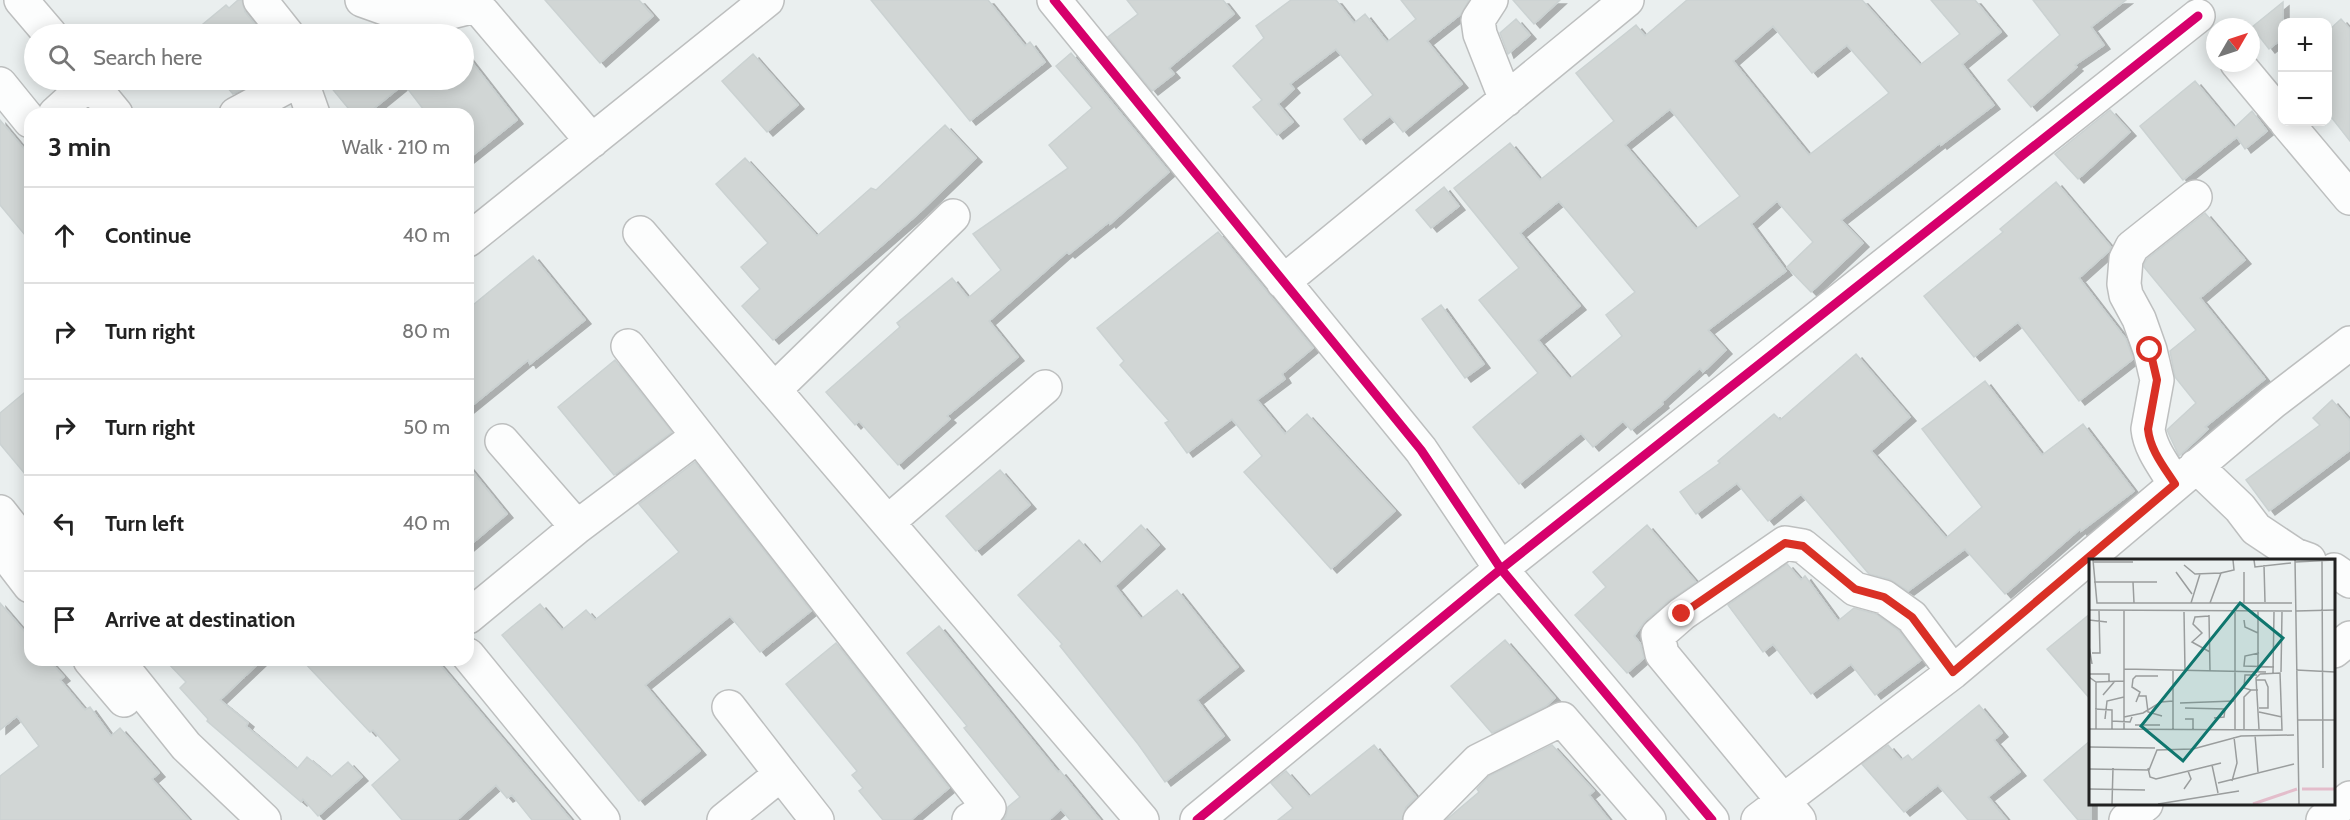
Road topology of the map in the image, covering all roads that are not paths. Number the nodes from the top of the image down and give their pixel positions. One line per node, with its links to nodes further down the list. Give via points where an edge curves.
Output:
1 (21, 0): 9 (street)
2 (260, 0): 10 (street)
3 (362, 0): 25 (street, via 404,15 439,15 475,6)
4 (767, 0): 25 (street)
5 (1055, 0): 31 (street)
6 (1491, 0): 17 (street, via 1478,20 1480,34)
7 (1628, 0): 17 (street)
8 (2199, 18): 45 (street)
9 (41, 24)
10 (279, 24)
11 (2245, 72): 22 (street)
12 (0, 84): 23 (street)
13 (80, 90): 18 (street)
14 (96, 90): 19 (street)
15 (281, 90): 20 (street)
16 (304, 90): 21 (street)
17 (1506, 100): 31 (street)
18 (61, 108)
19 (111, 108)
20 (247, 108)
21 (311, 108)
22 (2278, 111)
23 (24, 114)
24 (2289, 126): 27 (street)
25 (592, 141): 30 (street)
26 (2195, 197): 38 (street, via 2132,247 2125,272 2126,296 2139,320 2157,380 2149,436 2154,450)
27 (2350, 198)
28 (953, 216): 35 (street)
29 (640, 233): 35 (street)
30 (474, 235)
31 (1283, 282): 45 (street, via 1420,450)
32 (2350, 343): 38 (street)
33 (628, 346): 36 (street)
34 (1045, 387): 40 (street)
35 (775, 389): 40 (street)
36 (698, 436): 41 (street); 66 (street, via 989,808)
37 (502, 441): 41 (street)
38 (2186, 475): 44 (street, via 2240,508 2256,529); 55 (street)
39 (0, 512): 42 (street)
40 (888, 522): 67 (street)
41 (577, 527): 49 (street)
42 (24, 542)
43 (0, 548): 47 (street)
44 (2304, 559)
45 (1502, 569): 68 (street); 71 (street)
46 (2335, 571): 48 (street)
47 (24, 578)
48 (2350, 580)
49 (474, 612)
50 (2350, 638): 51 (street)
51 (2335, 650)
52 (474, 662): 63 (street)
53 (95, 666): 61 (street, via 171,758)
54 (122, 666): 62 (street, via 186,746)
55 (1953, 672): 60 (street); 60 (street, via 1912,617 1884,597 1855,589 1803,546 1785,543 1682,614 1658,635 1662,654)
56 (729, 707): 57 (street)
57 (782, 774): 64 (street); 65 (street)
58 (2350, 798): 74 (street)
59 (2145, 805): 73 (street)
60 (1791, 810): 72 (street)
61 (231, 820)
62 (264, 820)
63 (603, 820)
64 (724, 820)
65 (817, 820)
66 (969, 820)
67 (1142, 820)
68 (1197, 820)
69 (1420, 820): 70 (street, via 1478,761 1562,719)
70 (1649, 820)
71 (1712, 820)
72 (1758, 820)
73 (2126, 820)
74 (2323, 820)

